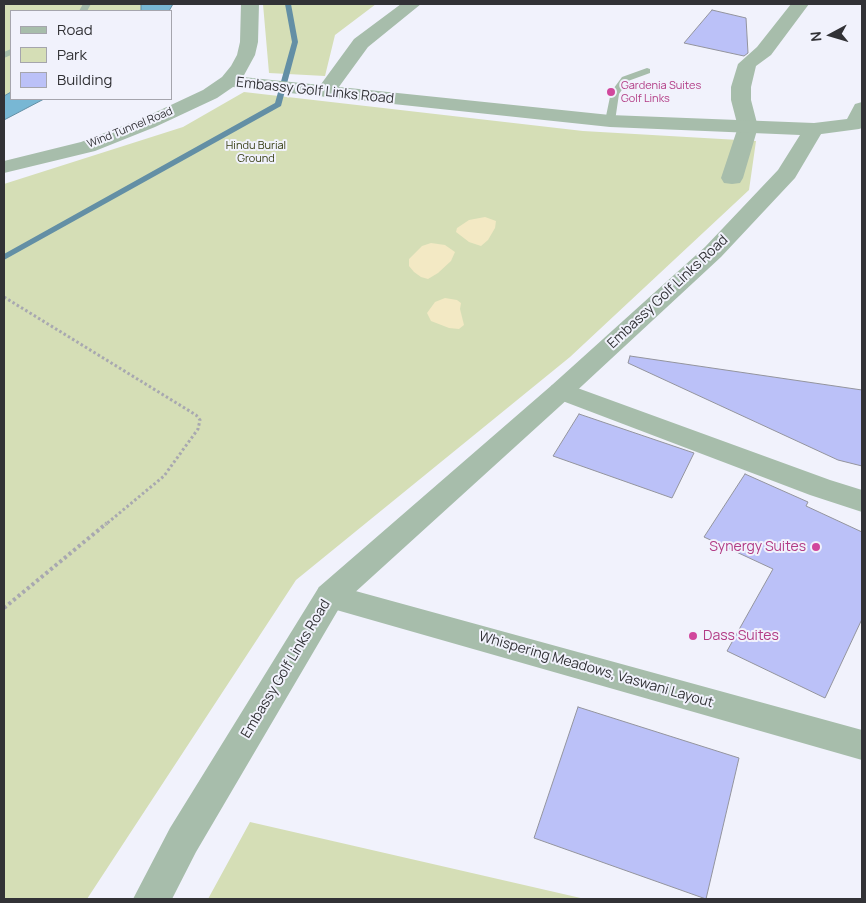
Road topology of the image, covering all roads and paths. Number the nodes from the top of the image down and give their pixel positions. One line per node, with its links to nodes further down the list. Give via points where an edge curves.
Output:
1 (250, 4): 5 (street, Wind Tunnel Road, via 246,55)
2 (412, 4): 6 (street, via 362,43)
3 (800, 4): 9 (street, via 764,51 747,64 741,100)
4 (647, 71): 8 (lane, via 626,79 614,94)
5 (229, 82): 6 (street, Embassy Golf Links Road); 11 (street, Wind Tunnel Road, via 148,123 88,146)
6 (326, 91): 8 (street, Embassy Golf Links Road)
7 (861, 117): 10 (street, via 841,128)
8 (610, 121): 9 (street, Embassy Golf Links Road)
9 (748, 127): 10 (street, Embassy Golf Links Road); 12 (street)
10 (814, 129): 14 (street, Embassy Golf Links Road, via 787,173 755,209 707,258)
11 (4, 167)
12 (732, 178)
13 (4, 297): 17 (path, via 200,420 198,429 164,476)
14 (561, 391): 15 (street); 16 (street, Embassy Golf Links Road)
15 (862, 501)
16 (330, 596): 18 (street, Whispering Meadows, Vaswani Layout); 19 (street, Embassy Golf Links Road, via 183,840)
17 (4, 608)
18 (862, 745)
19 (152, 899)

